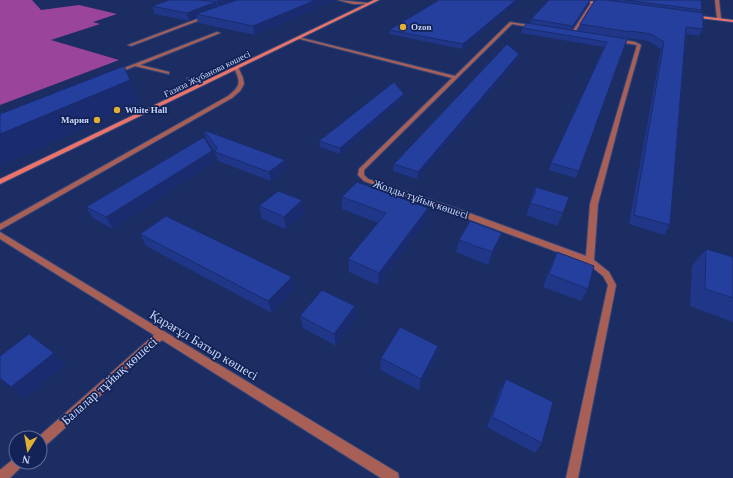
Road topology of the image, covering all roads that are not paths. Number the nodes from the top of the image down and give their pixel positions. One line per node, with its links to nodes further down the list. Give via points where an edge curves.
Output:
1 (343, 0): 6 (street)
2 (377, 0): 6 (street, Ғазиза Жұбанова көшесі)
3 (575, 0): 5 (street)
4 (717, 0): 10 (street)
5 (592, 2): 7 (street); 13 (street)
6 (369, 4): 14 (street, Ғазиза Жұбанова көшесі)
7 (605, 4)
8 (210, 15): 15 (street)
9 (688, 15): 10 (street)
10 (719, 19): 11 (street)
11 (733, 21)
12 (218, 33): 16 (street)
13 (573, 33): 20 (street, Жолды тұйық көшесі, via 511,23); 26 (street, Жолды тұйық көшесі, via 639,45 594,204)
14 (298, 38): 17 (street, Ғазиза Жұбанова көшесі); 20 (street)
15 (130, 45)
16 (136, 65): 18 (street); 19 (street)
17 (236, 68): 22 (street, Ғазиза Жұбанова көшесі); 24 (street, via 242,82 240,90 230,97)
18 (167, 73)
19 (108, 76)
20 (455, 77): 26 (street, Жолды тұйық көшесі, via 361,170 361,175 366,180)
21 (189, 79): 22 (street)
22 (205, 84): 23 (street, Ғазиза Жұбанова көшесі)
23 (0, 182)
24 (0, 227)
25 (0, 235): 27 (street, Қарағұл Батыр көшесі)
26 (590, 260): 32 (street, Жолды тұйық көшесі, via 606,274 612,285)
27 (161, 335): 28 (street, Балалар тұйық көшесі); 31 (street, Қарағұл Батыр көшесі)
28 (48, 436)
29 (10, 470): 30 (street)
30 (1, 478)
31 (393, 478)
32 (572, 478)

